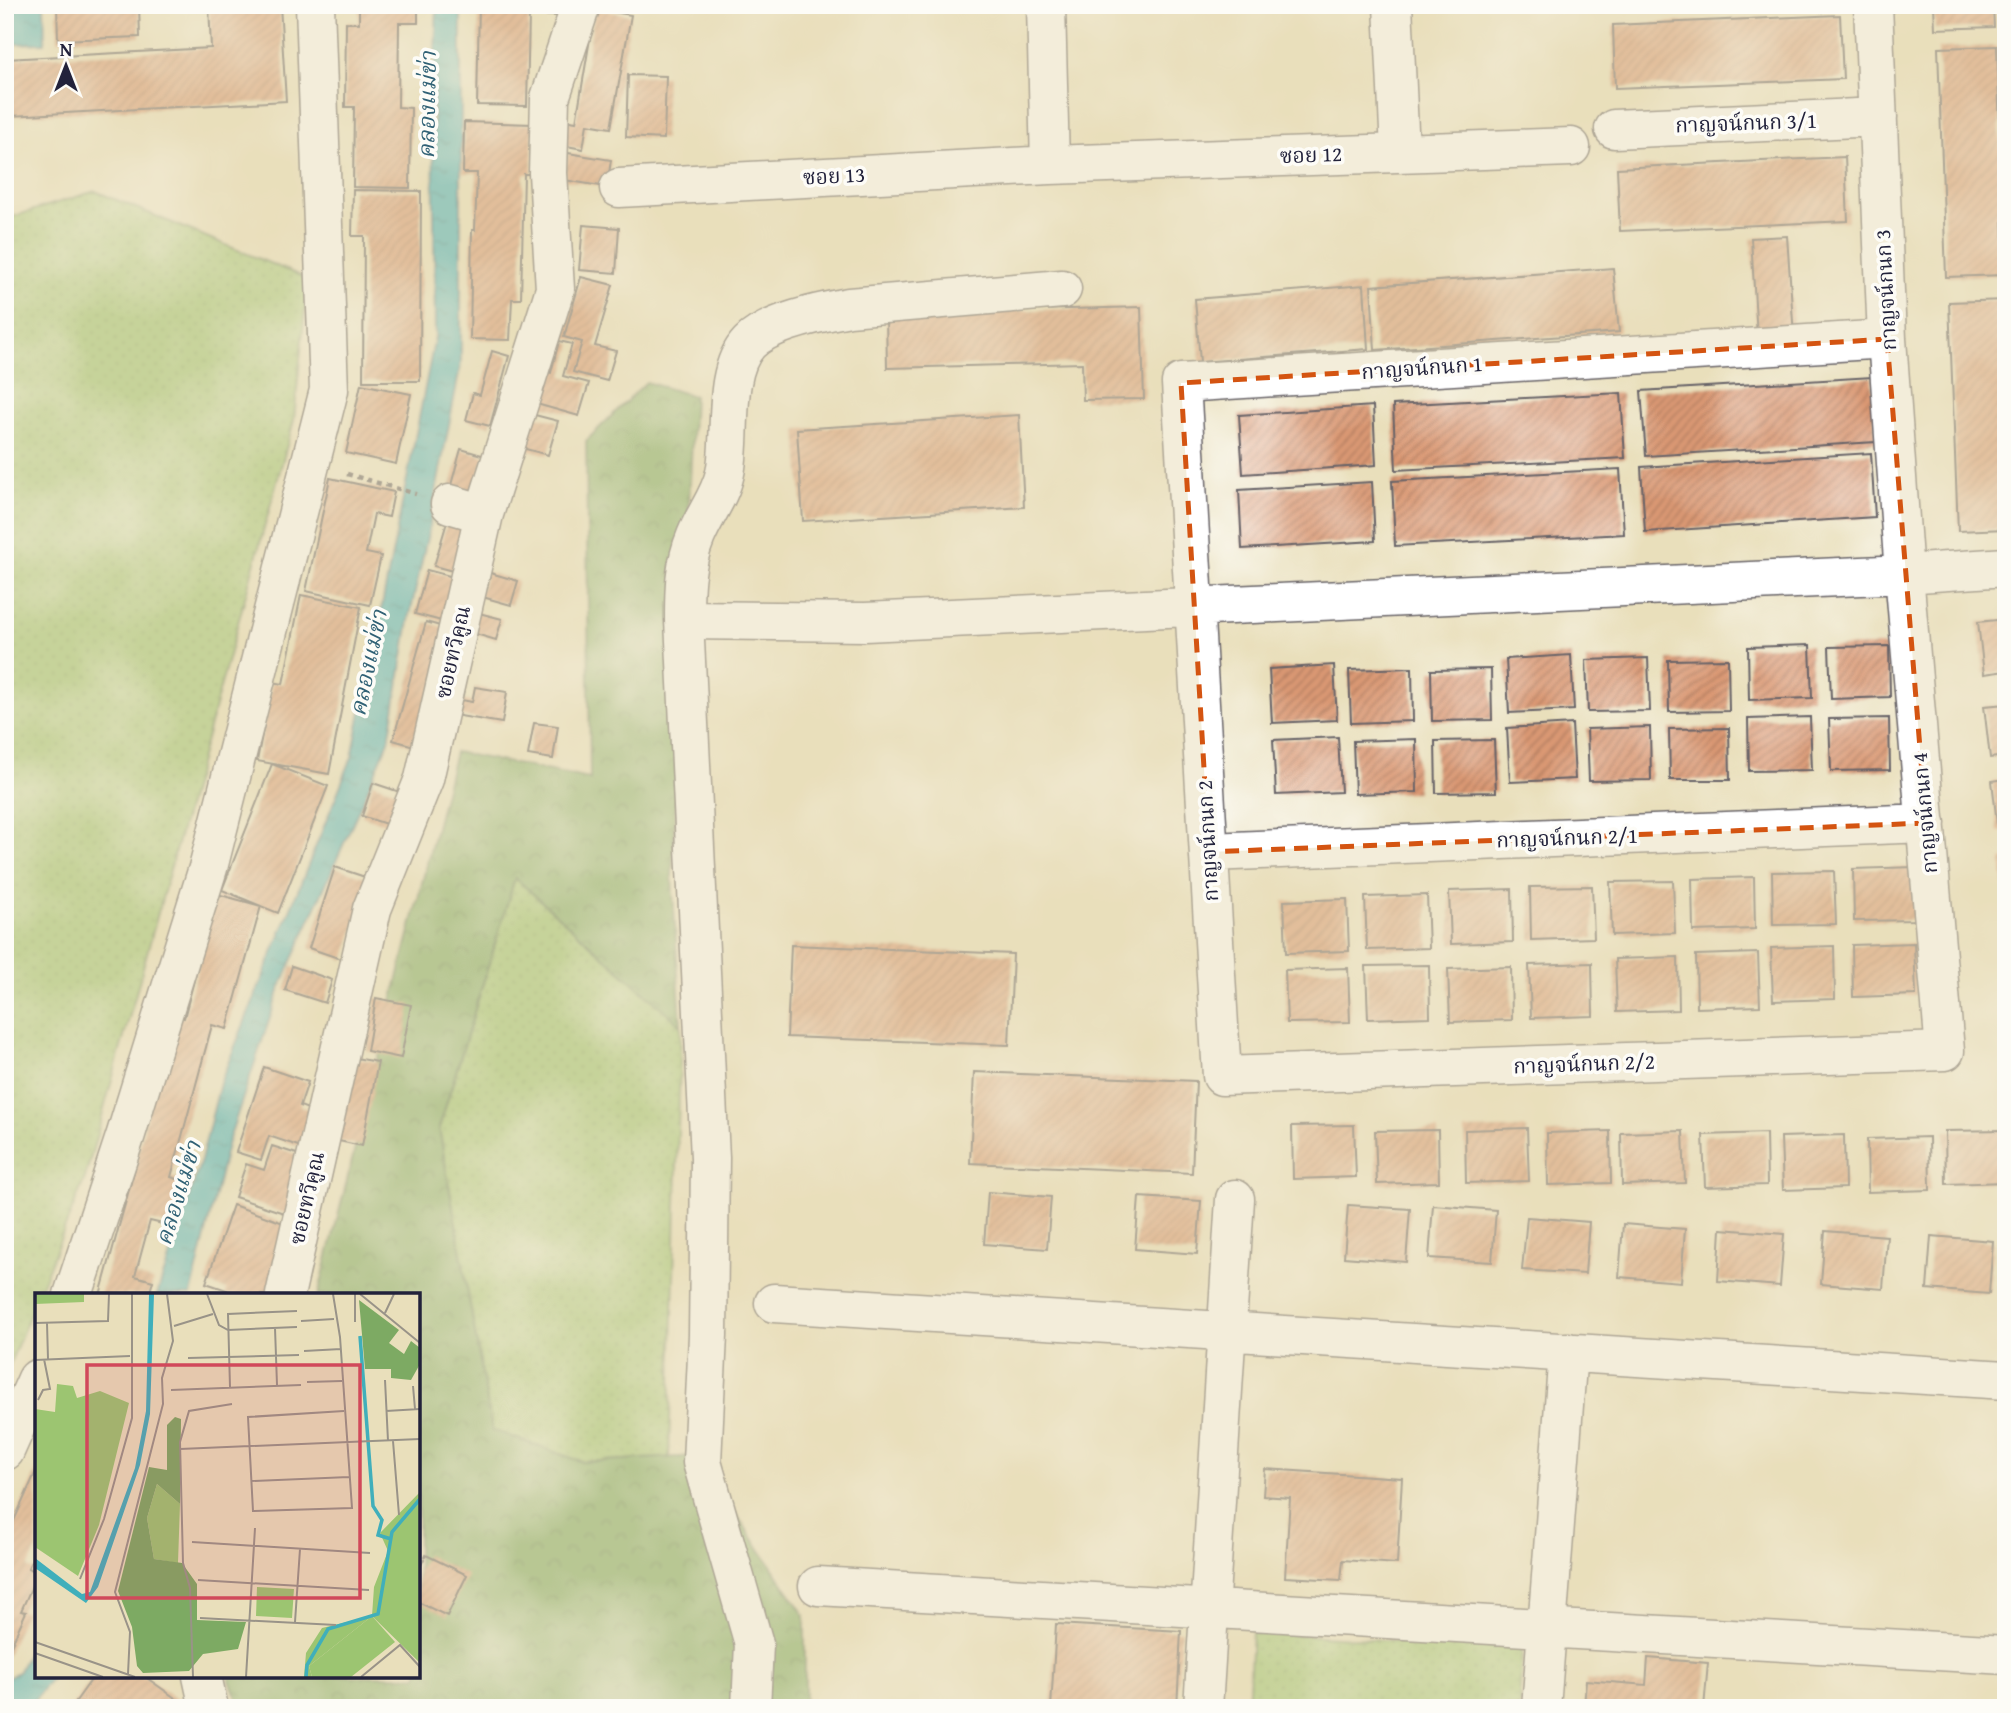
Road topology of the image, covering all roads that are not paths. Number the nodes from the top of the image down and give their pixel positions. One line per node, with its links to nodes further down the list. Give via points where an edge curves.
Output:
1 (315, 5): 23 (street, via 329,390 208,868)
2 (581, 5): 24 (street, ซอยทวีคูณ, via 550,98 548,173 555,289 467,509 424,779 372,909)
3 (1046, 5): 10 (street)
4 (1393, 5): 9 (street)
5 (1873, 5): 6 (street, กาญจน์กนก 3)
6 (1878, 117): 7 (street, กาญจน์กนก 3/1); 13 (street, กาญจน์กนก 3)
7 (1614, 129)
8 (1572, 147): 9 (street, ซอย 12)
9 (1400, 151): 10 (street, ซอย 12)
10 (1050, 165): 11 (street, ซอย 13)
11 (619, 188)
12 (1062, 289): 17 (street, via 814,313 750,343 733,380 726,470 685,569)
13 (1887, 339): 15 (street, กาญจน์กนก 3); 16 (street, กาญจน์กนก 1, via 1181,383)
14 (2006, 567): 15 (street)
15 (1904, 574): 16 (street); 18 (street, กาญจน์กนก 4)
16 (1194, 607): 17 (street, via 865,622); 19 (street, กาญจน์กนก 2)
17 (684, 620): 37 (street, via 710,1158 702,1462 754,1644)
18 (1926, 824): 19 (street, กาญจน์กนก 2/1); 20 (street, กาญจน์กนก 4)
19 (1209, 852): 21 (street, กาญจน์กนก 2)
20 (1945, 1051): 21 (street, กาญจน์กนก 2/2)
21 (1222, 1076)
22 (1234, 1199): 26 (street)
23 (74, 1293)
24 (285, 1293)
25 (774, 1303): 26 (street)
26 (1227, 1331): 27 (street); 32 (street)
27 (1568, 1352): 28 (street); 33 (street)
28 (2006, 1380)
29 (35, 1384): 30 (street)
30 (5, 1451)
31 (818, 1586): 32 (street)
32 (1209, 1609): 33 (street); 38 (street)
33 (1546, 1628): 34 (street); 39 (street)
34 (2006, 1655)
35 (202, 1678): 36 (street)
36 (209, 1708)
37 (751, 1708)
38 (1203, 1708)
39 (1541, 1708)

